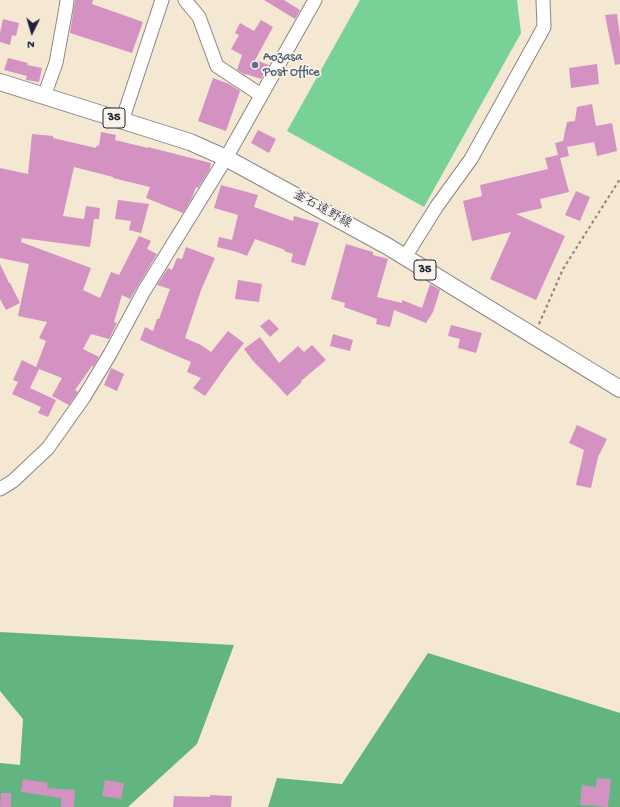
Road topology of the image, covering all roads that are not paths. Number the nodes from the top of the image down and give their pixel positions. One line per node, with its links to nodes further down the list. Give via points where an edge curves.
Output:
1 (67, 0): 8 (street, via 56,63)
2 (162, 0): 9 (street)
3 (185, 0): 7 (street, via 200,17 217,66)
4 (315, 0): 7 (street)
5 (543, 0): 11 (street, via 544,27 471,159)
6 (0, 82): 8 (main road, 釜石遠野線 / 35)
7 (261, 95): 10 (street)
8 (44, 96): 9 (main road, 釜石遠野線 / 35)
9 (122, 121): 10 (main road, 釜石遠野線 / 35, via 190,142)
10 (226, 158): 11 (main road, 釜石遠野線 / 35); 13 (street, via 84,396 48,448)
11 (405, 257): 12 (main road, 釜石遠野線 / 35)
12 (620, 389)
13 (0, 489)

